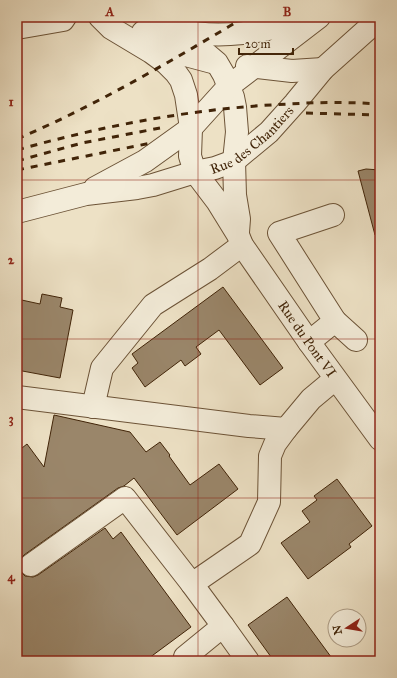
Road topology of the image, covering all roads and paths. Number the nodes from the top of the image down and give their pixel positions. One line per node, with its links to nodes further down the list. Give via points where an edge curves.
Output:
1 (65, 17): 7 (street, via 63,20)
2 (100, 17): 13 (street, via 111,28 151,52 176,72 186,95)
3 (115, 17): 9 (street, via 182,54)
4 (148, 17): 8 (street)
5 (318, 18): 8 (street, via 240,34 197,34); 10 (street, Rue des Chantiers)
6 (380, 18): 11 (street, Rue des Chantiers)
7 (17, 28)
8 (178, 30): 9 (street)
9 (217, 63): 10 (street); 12 (street)
10 (255, 66): 11 (street, via 292,71); 12 (street, Rue des Chantiers)
11 (323, 69): 15 (street, Rue des Chantiers, via 269,132)
12 (229, 86): 13 (street, Rue des Chantiers); 15 (street, via 236,116)
13 (191, 128): 14 (street, Rue des Chantiers); 16 (street, via 190,156)
14 (145, 161): 16 (street); 17 (street, Rue des Chantiers)
15 (234, 161): 16 (street, Rue des Chantiers); 20 (street)
16 (195, 172): 17 (street, Rue des Chantiers, via 137,188); 20 (street, Rue du Pont VI, via 217,201)
17 (86, 194): 18 (street, Rue des Chantiers)
18 (17, 212)
19 (333, 214): 21 (street, via 279,233)
20 (240, 240): 23 (street, Rue du Pont VI); 26 (street, via 210,269 153,305 102,368)
21 (336, 321): 22 (street); 23 (street)
22 (356, 340)
23 (309, 342): 24 (street, Rue du Pont VI)
24 (336, 379): 27 (street, via 311,399); 28 (street, Rue du Pont VI)
25 (17, 397): 26 (street)
26 (93, 407): 27 (street)
27 (286, 429): 30 (street, via 270,456 269,502 250,544)
28 (380, 439)
29 (31, 565): 30 (street, via 125,498)
30 (192, 584): 31 (street)
31 (223, 626): 32 (street, via 185,656); 33 (street)
32 (189, 661)
33 (248, 661)

